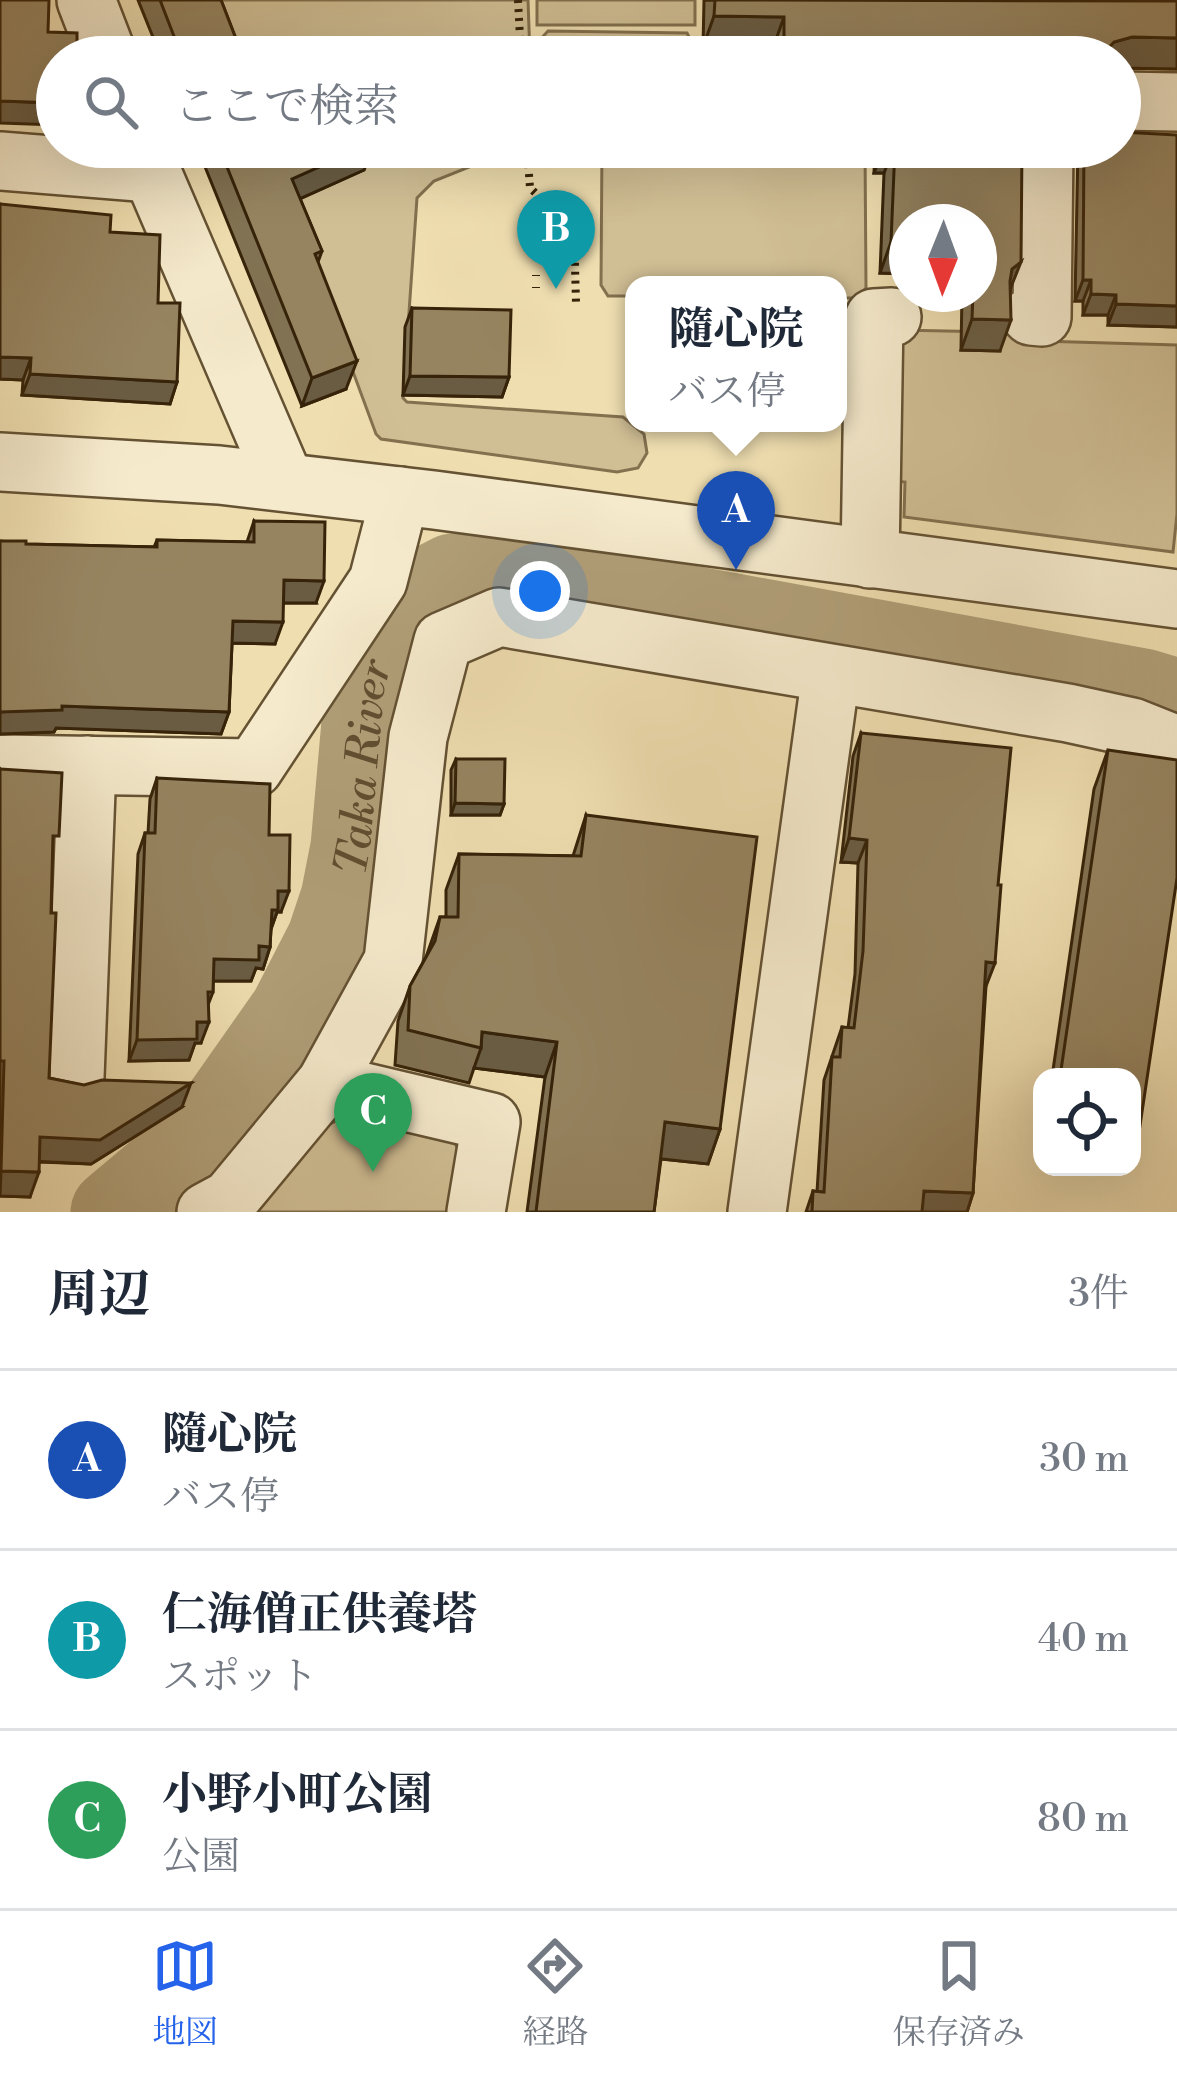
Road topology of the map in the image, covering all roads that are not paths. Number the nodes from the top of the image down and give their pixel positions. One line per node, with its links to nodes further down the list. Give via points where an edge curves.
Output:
1 (86, 0): 2 (street)
2 (100, 36)
3 (1141, 101): 4 (street)
4 (1177, 102)
5 (0, 161): 6 (street)
6 (36, 161)
7 (149, 168): 12 (street)
8 (1044, 168): 9 (street, via 1042,316)
9 (1031, 316)
10 (892, 317): 14 (street, via 874,318)
11 (0, 462): 12 (street)
12 (285, 482): 13 (street)
13 (400, 496): 14 (street); 15 (street)
14 (870, 559): 16 (street)
15 (378, 581): 17 (street); 21 (street, via 254,767)
16 (1177, 599)
17 (443, 641): 18 (street, via 499,617); 23 (street, via 418,736 393,961)
18 (831, 674): 19 (street, via 1068,713); 26 (street)
19 (1177, 745)
20 (0, 764): 21 (street)
21 (88, 765): 22 (street)
22 (75, 1078)
23 (326, 1083): 24 (street, via 230,1199); 25 (street, via 491,1122)
24 (206, 1212)
25 (476, 1212)
26 (758, 1212)

